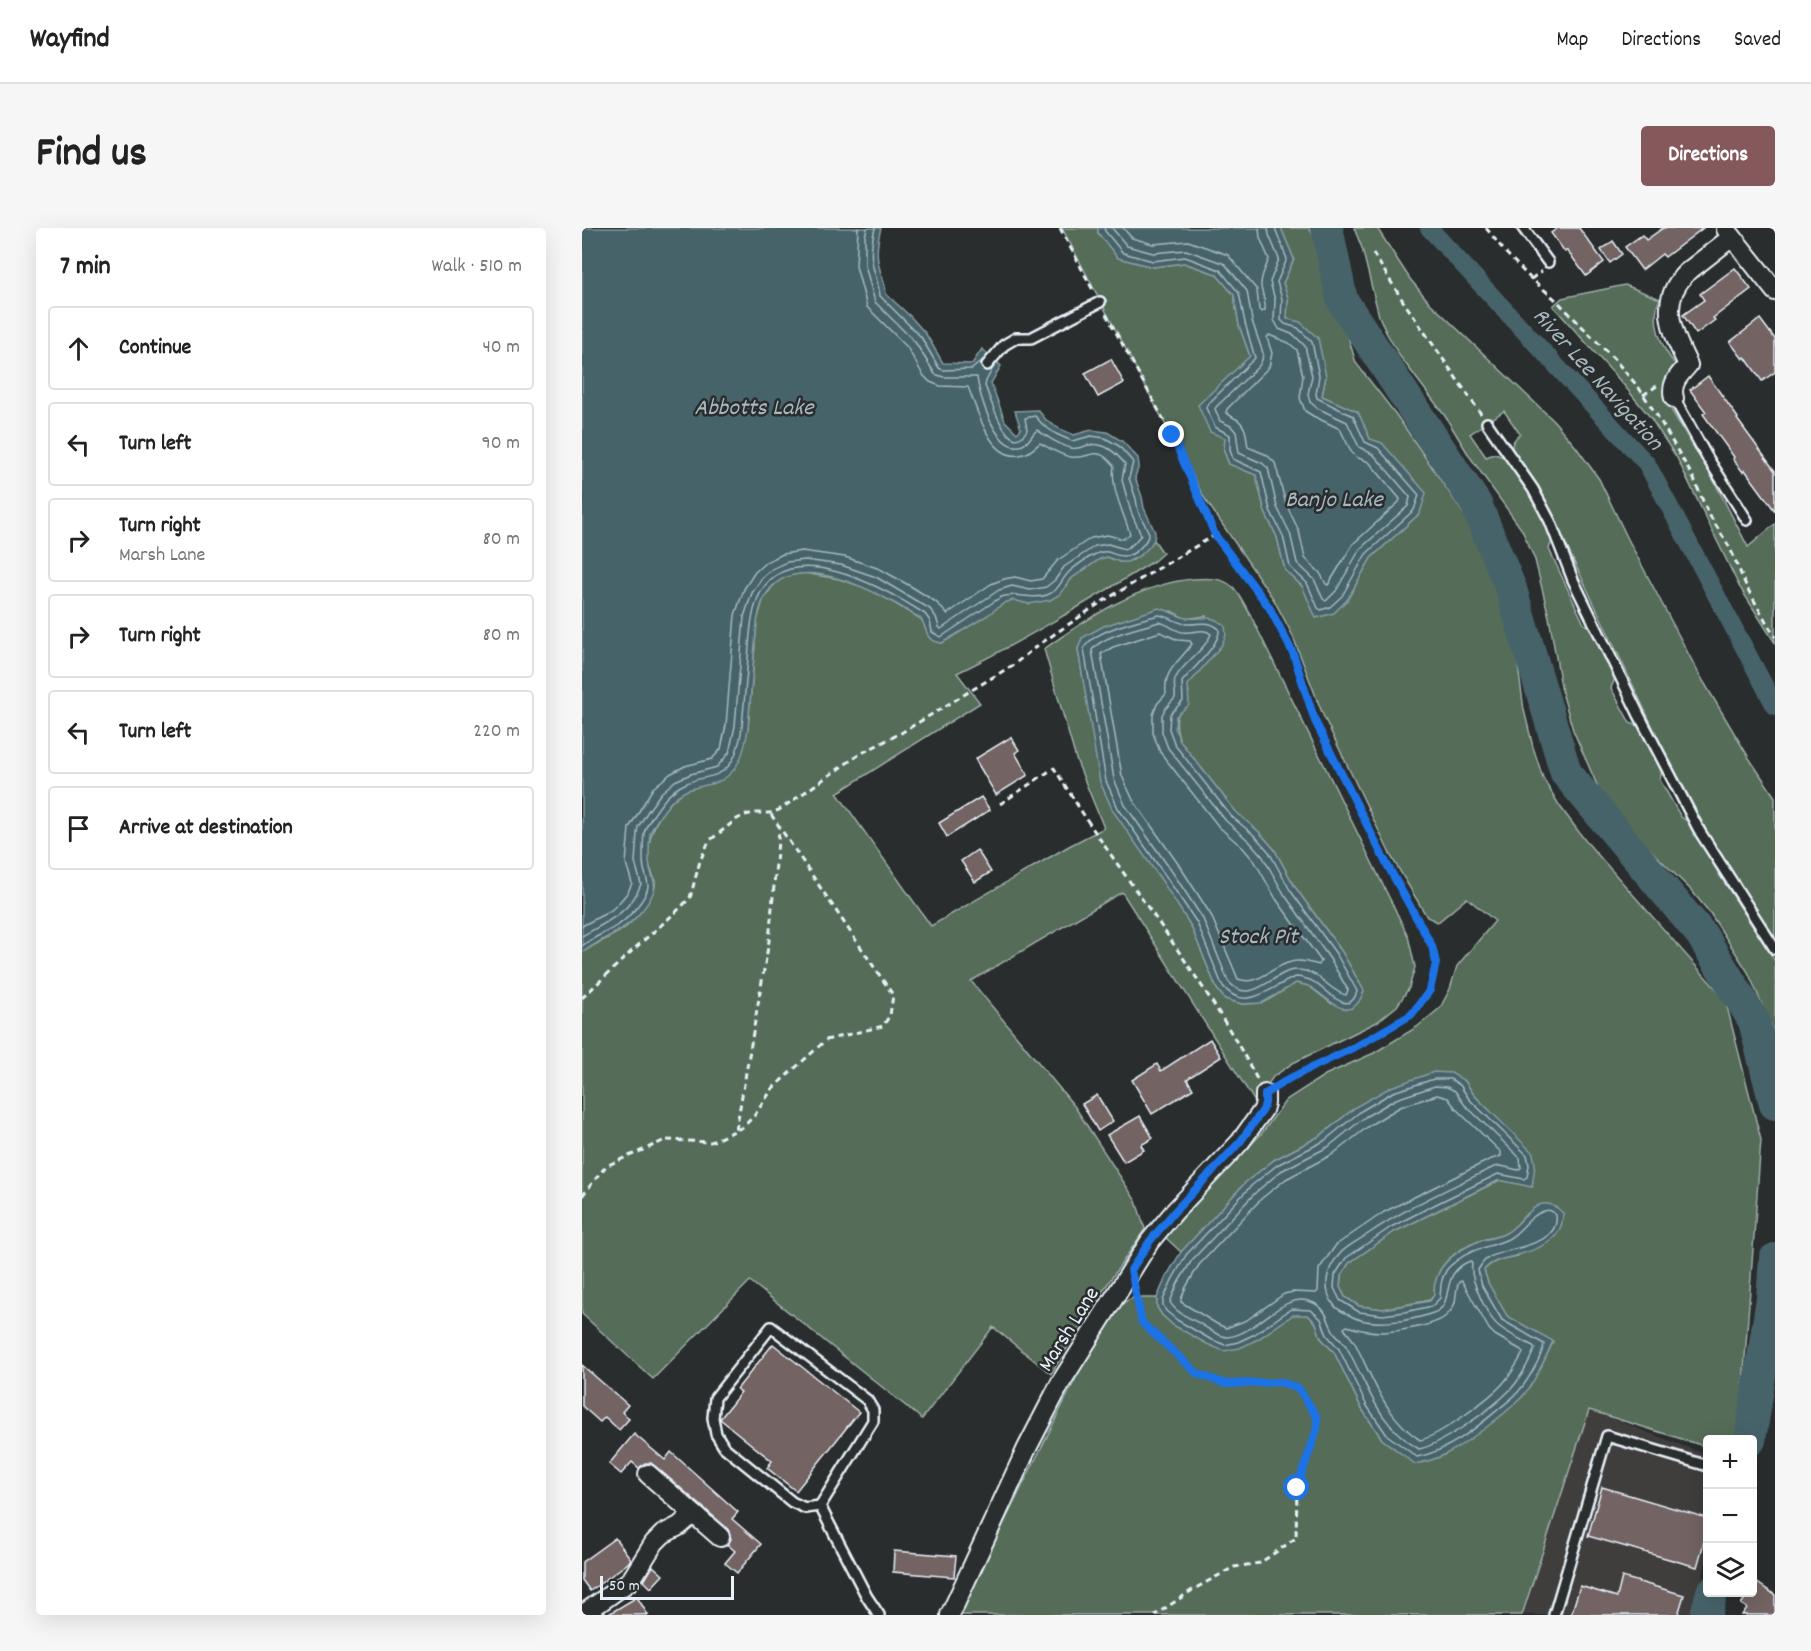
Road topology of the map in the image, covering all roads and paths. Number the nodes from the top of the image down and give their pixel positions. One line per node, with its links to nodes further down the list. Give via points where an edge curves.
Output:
1 (1059, 228): 8 (path)
2 (1486, 228): 14 (path, via 1639,388 1694,479 1707,511)
3 (1523, 228): 6 (lane)
4 (1729, 232): 7 (street); 10 (street, via 1679,280 1672,293 1671,326 1688,365 1675,382)
5 (1373, 253): 11 (path)
6 (1548, 262)
7 (1775, 291)
8 (1100, 303): 9 (lane, via 1031,338 1017,338); 13 (path, via 1172,435)
9 (987, 365)
10 (1674, 398): 12 (lane)
11 (1487, 423): 18 (lane, via 1533,489 1550,521 1578,591 1700,832)
12 (1747, 520)
13 (1215, 535): 16 (path, via 1100,603 1013,665 860,754); 20 (path, via 1269,607 1293,653 1315,721 1432,946 1436,963 1430,990 1411,1015)
14 (1775, 637)
15 (1000, 804): 20 (path, via 1054,768 1196,976)
16 (770, 813): 17 (path); 19 (path, via 745,815 709,841 690,898)
17 (779, 828): 21 (path, via 769,940); 21 (path, via 893,995 890,1015 883,1026 826,1040 773,1088 754,1116)
18 (1775, 949)
19 (582, 998)
20 (1265, 1094): 23 (street, Marsh Lane, via 1263,1110 1240,1142 1174,1212)
21 (736, 1130): 22 (path, via 711,1142 665,1140 606,1166)
22 (582, 1196)
23 (1131, 1270): 31 (street, Marsh Lane, via 1051,1401); 32 (path, via 1142,1323 1198,1374 1226,1384 1281,1382 1299,1389 1317,1417 1317,1429 1297,1488 1296,1538 1260,1563 1234,1567)
24 (1703, 1465): 33 (lane, via 1607,1437)
25 (648, 1474): 27 (street)
26 (820, 1506): 26 (lane, via 873,1420 873,1410 867,1400 771,1326 715,1398 716,1434 724,1447 792,1502 805,1508); 30 (lane)
27 (693, 1514): 28 (street); 29 (street, via 654,1543 624,1586)
28 (720, 1537)
29 (582, 1615)
30 (879, 1615)
31 (950, 1615)
32 (1155, 1615)
33 (1554, 1615)

